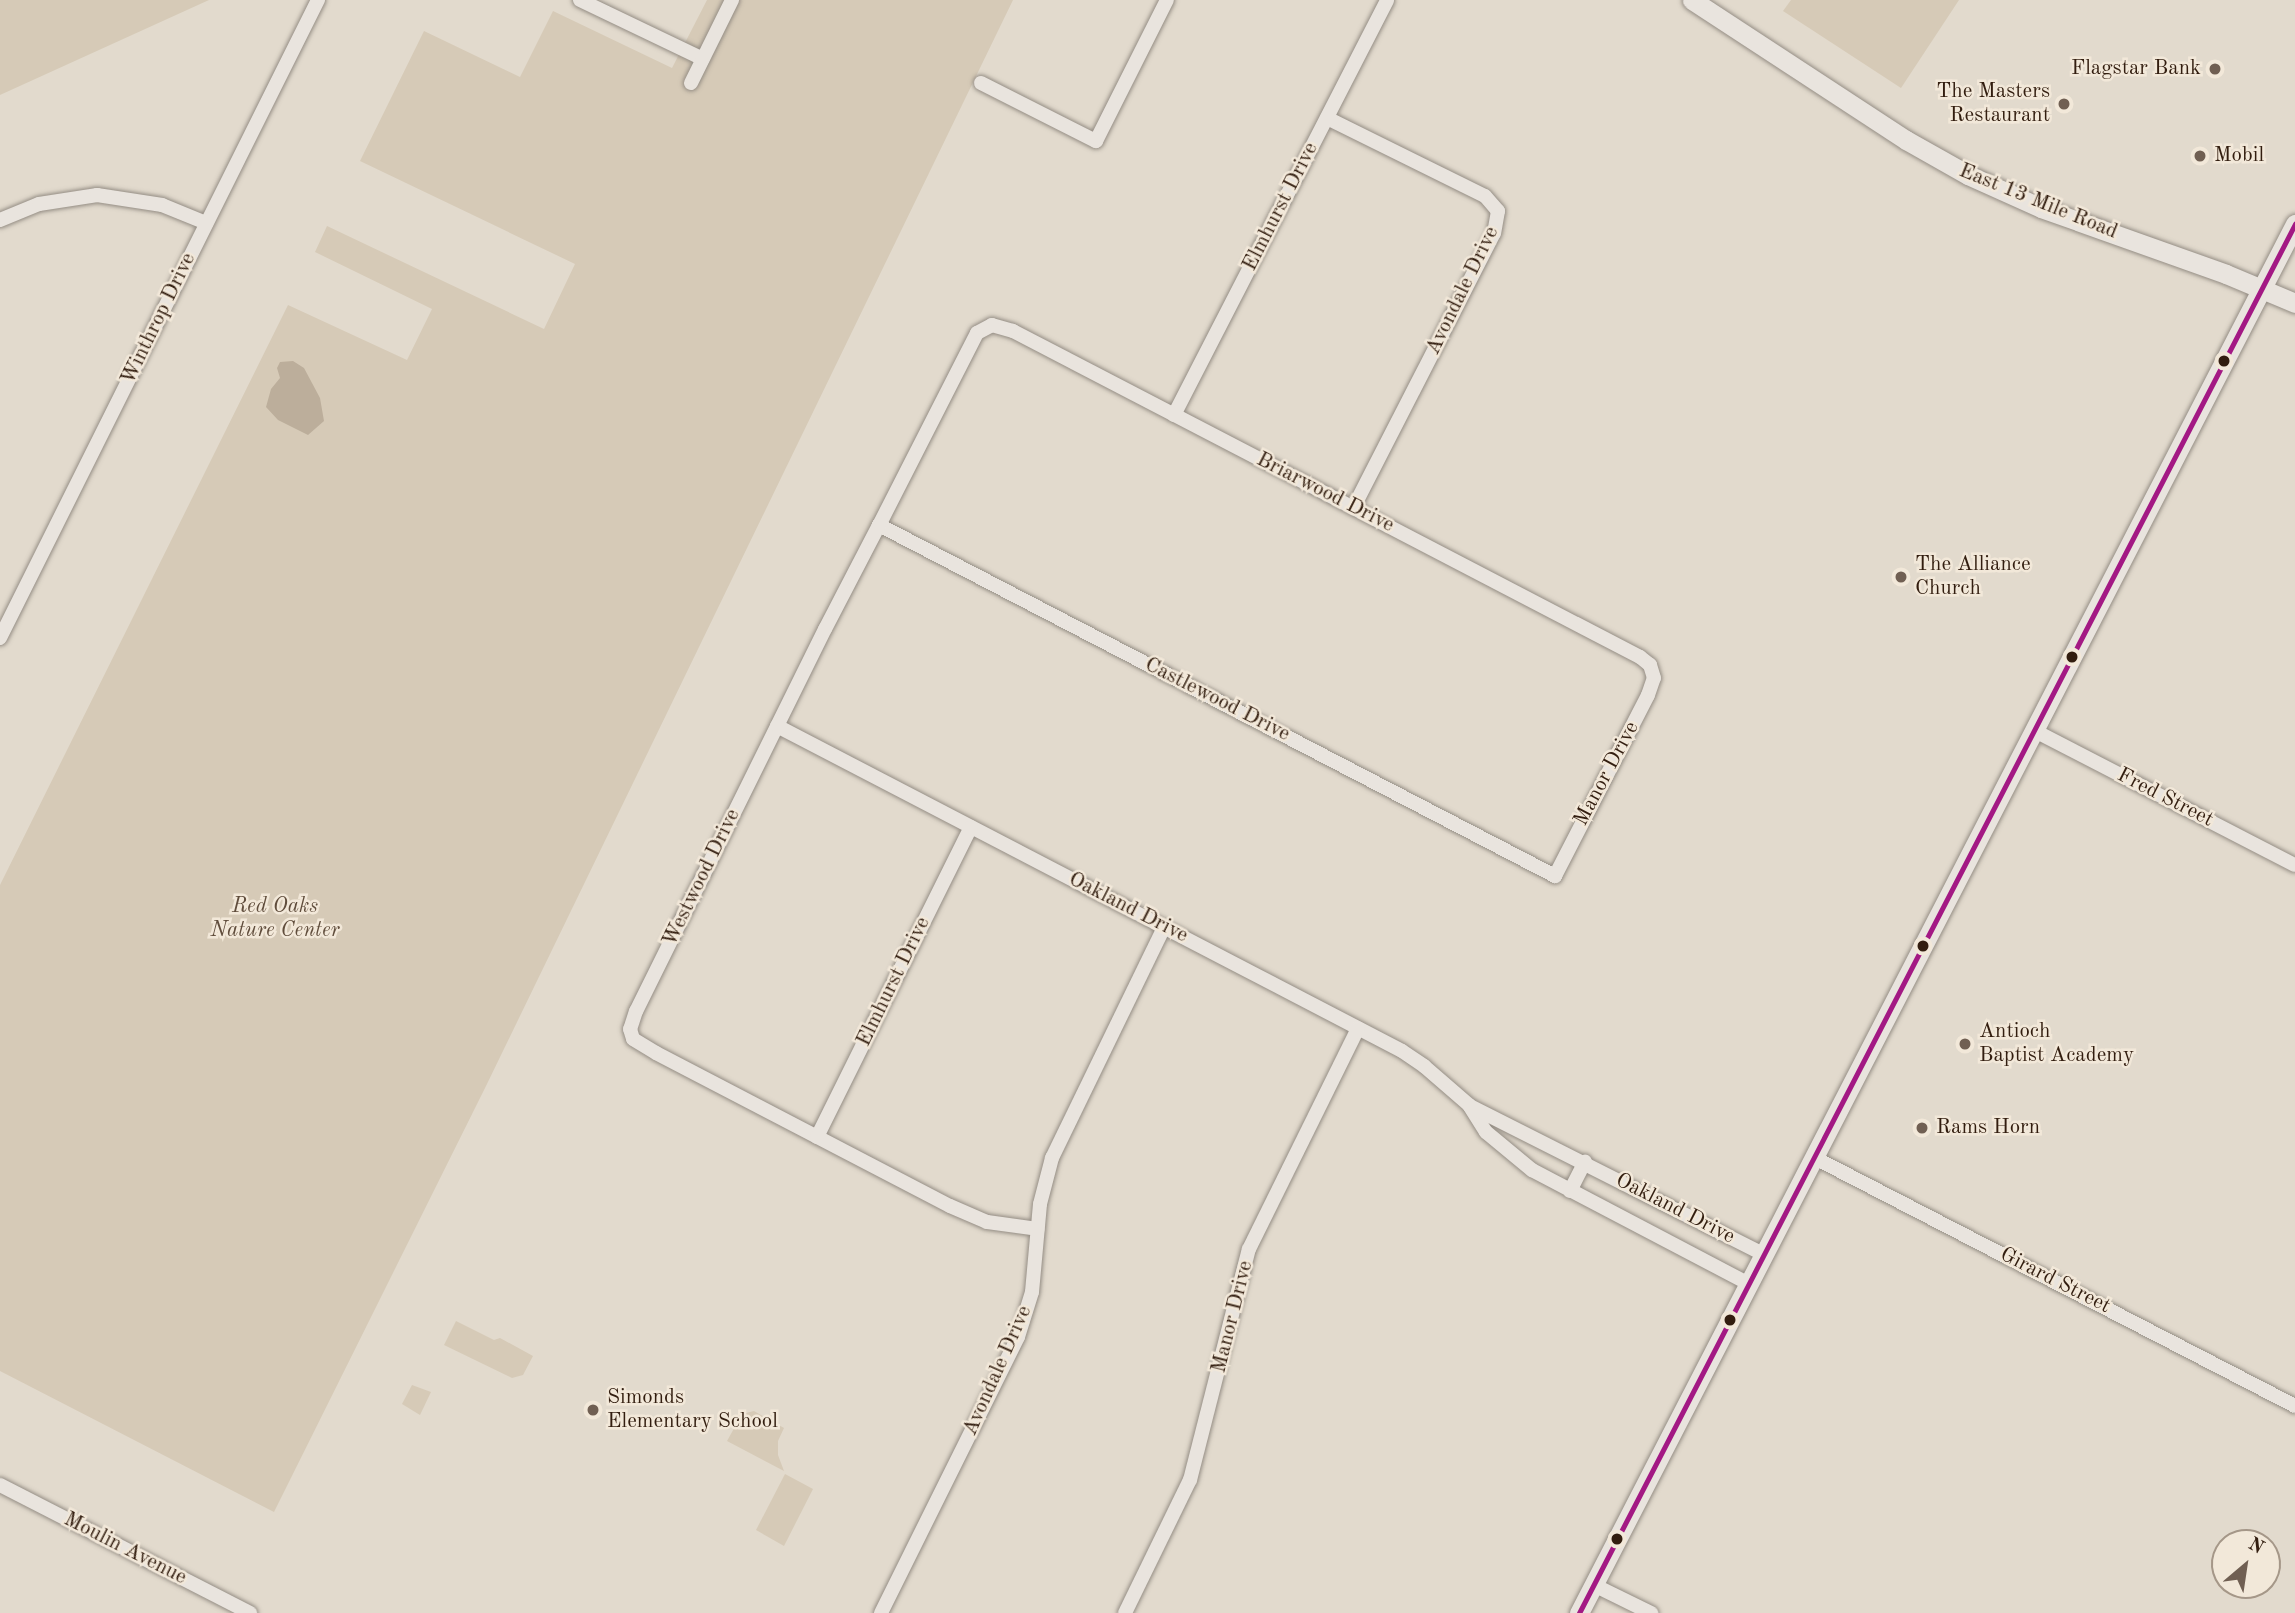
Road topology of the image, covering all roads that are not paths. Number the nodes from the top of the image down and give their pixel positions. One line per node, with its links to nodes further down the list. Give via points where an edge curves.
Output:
1 (318, 0): 12 (street, Winthrop Drive)
2 (580, 0): 7 (street)
3 (732, 0): 7 (street)
4 (1167, 0): 9 (street, via 1096,141)
5 (1387, 0): 10 (street, Elmhurst Drive)
6 (1692, 0): 14 (main road, East 13 Mile Road, via 1906,140 1968,175 2041,208)
7 (703, 58): 8 (street)
8 (691, 83)
9 (981, 83)
10 (1327, 118): 17 (street, Elmhurst Drive); 18 (street, Avondale Drive, via 1485,196 1498,211 1494,233)
11 (0, 220): 12 (street, via 50,201 97,195 162,205)
12 (206, 223): 20 (street, Winthrop Drive)
13 (2295, 224): 14 (main road)
14 (2262, 288): 15 (main road, East 13 Mile Road); 23 (main road)
15 (2295, 303)
16 (992, 325): 17 (street, Briarwood Drive, via 1008,328); 19 (street, Westwood Drive, via 977,333)
17 (1174, 415): 18 (street, Briarwood Drive)
18 (1353, 508): 21 (street, Briarwood Drive, via 1640,657)
19 (879, 524): 22 (street, Westwood Drive); 26 (street, Castlewood Drive)
20 (0, 638)
21 (1653, 671): 26 (street, Manor Drive, via 1653,685)
22 (777, 726): 24 (street, Oakland Drive); 30 (street, Westwood Drive, via 631,1029 639,1043)
23 (2035, 731): 25 (street, Fred Street); 31 (main road)
24 (971, 827): 27 (street, Oakland Drive); 30 (street, Elmhurst Drive)
25 (2295, 865)
26 (1555, 876)
27 (1164, 927): 28 (street, Oakland Drive); 34 (street, Avondale Drive, via 1052,1158)
28 (1358, 1028): 29 (street, Oakland Drive, via 1424,1066); 42 (street, Manor Drive, via 1250,1249 1193,1472)
29 (1469, 1105): 32 (street, Oakland Drive); 33 (street, Oakland Drive, via 1498,1144)
30 (817, 1137): 34 (street, Westwood Drive, via 968,1214 1005,1226)
31 (1815, 1158): 35 (main road); 37 (street, Girard Street)
32 (1585, 1162): 33 (street); 35 (street, Oakland Drive)
33 (1570, 1191): 36 (street, Oakland Drive)
34 (1038, 1229): 41 (street, Avondale Drive, via 1032,1292 1018,1338)
35 (1765, 1255): 36 (main road)
36 (1749, 1284): 39 (main road)
37 (2295, 1406)
38 (0, 1485): 40 (street, Moulin Avenue)
39 (1594, 1586): 43 (main road); 44 (street)
40 (250, 1613)
41 (881, 1613)
42 (1125, 1613)
43 (1579, 1613)
44 (1651, 1613)

